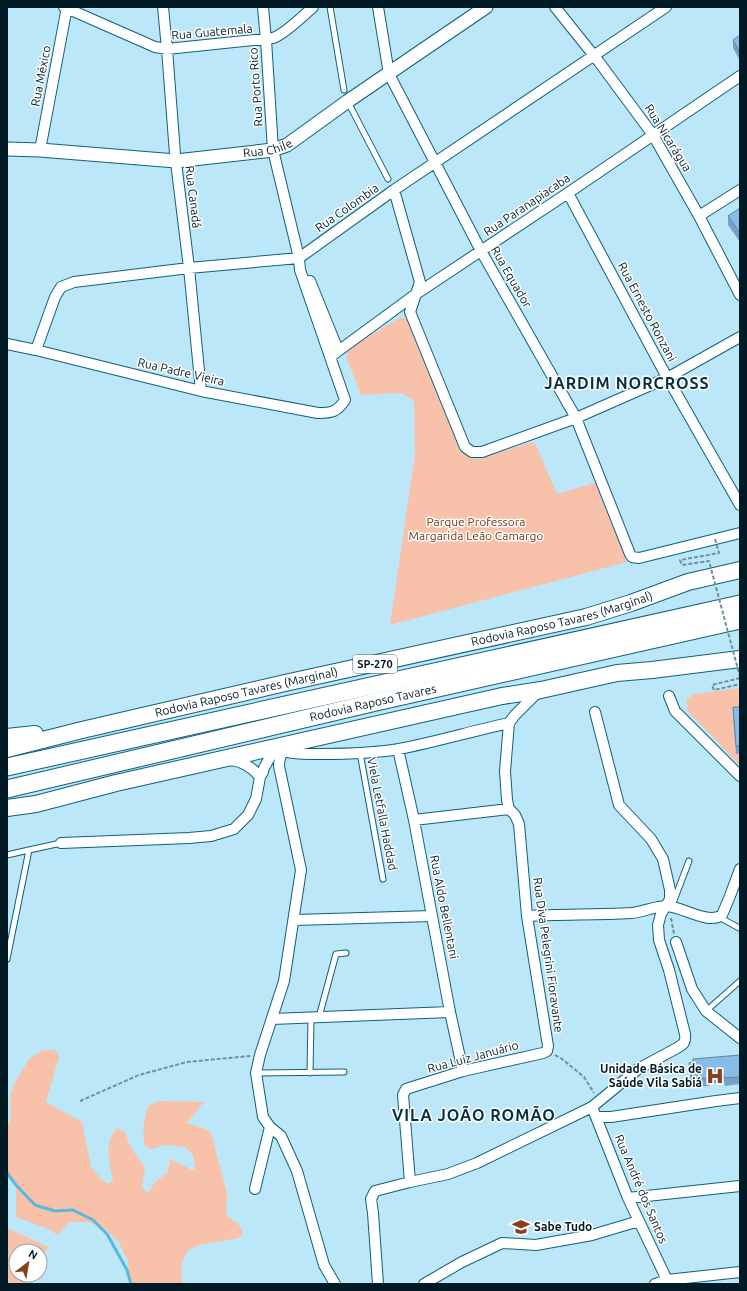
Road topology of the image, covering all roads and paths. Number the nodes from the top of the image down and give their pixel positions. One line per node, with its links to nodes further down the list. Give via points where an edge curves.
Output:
1 (66, 7): 11 (street, Rua Guatemala, via 155,47); 18 (street, Rua México)
2 (163, 7): 11 (street, Rua Canadá)
3 (263, 7): 10 (street, Rua Porto Rico)
4 (313, 7): 10 (street, Rua Guatemala, via 276,37)
5 (330, 7): 15 (lane)
6 (378, 7): 13 (street, Rua Equador)
7 (486, 7): 13 (main road, Rua Chile)
8 (555, 7): 12 (street, Rua Nicarágua)
9 (666, 7): 12 (street, Rua Colombia)
10 (266, 40): 11 (street, Rua Guatemala); 19 (street, Rua Porto Rico)
11 (167, 49): 20 (street, Rua Canadá)
12 (594, 56): 16 (street, Rua Nicarágua); 21 (street, Rua Colombia)
13 (389, 74): 15 (main road, Rua Chile); 21 (street, Rua Equador)
14 (740, 76): 16 (street, Rua Paranapiacaba)
15 (346, 96): 19 (main road, Rua Chile, via 287,145); 22 (lane)
16 (653, 135): 25 (street, Rua Paranapiacaba); 26 (street, Rua Nicarágua)
17 (7, 149): 18 (main road, Rua Chile)
18 (40, 150): 20 (main road, Rua Chile)
19 (273, 150): 20 (main road, Rua Chile); 28 (street, Rua Porto Rico)
20 (176, 161): 29 (street, Rua Canadá)
21 (435, 163): 23 (street, Rua Colombia); 27 (street, Rua Equador)
22 (388, 179)
23 (394, 190): 28 (street, Rua Colombia); 30 (street, via 420,282)
24 (740, 190): 26 (street)
25 (568, 193): 27 (street, Rua Paranapiacaba); 36 (street, Rua Ernesto Ronzani)
26 (699, 216): 31 (street, Rua Nicarágua)
27 (481, 251): 30 (street, Rua Paranapiacaba); 39 (street, Rua Equador)
28 (298, 258): 29 (street); 35 (street, Rua Porto Rico, via 300,270)
29 (189, 268): 34 (street, via 74,282 61,287); 37 (street, Rua Canadá)
30 (416, 294): 35 (street, Rua Paranapiacaba); 39 (street, via 410,312 465,447 472,452 482,452)
31 (740, 295)
32 (740, 338): 36 (street)
33 (7, 344): 34 (street, Rua Padre Vieira)
34 (36, 350): 37 (street, Rua Padre Vieira)
35 (334, 354): 38 (street, Rua Porto Rico)
36 (667, 378): 39 (street); 40 (street, Rua Ernesto Ronzani)
37 (201, 391): 38 (street, Rua Padre Vieira, via 318,413 329,413 339,409)
38 (344, 400)
39 (576, 418): 42 (street, Rua Equador, via 632,557 639,558)
40 (740, 504)
41 (740, 533): 42 (street)
42 (715, 539): 47 (path, bridge, via 719,553 680,560 682,565 708,561)
43 (740, 570): 53 (highway, Rodovia Raposo Tavares (Marginal) / SP-270, via 688,582 586,617)
44 (740, 604): 60 (highway, Rodovia Raposo Tavares / SP-270)
45 (740, 620): 64 (highway, Rodovia Raposo Tavares)
46 (740, 659): 49 (highway, via 617,674)
47 (740, 678): 48 (path, via 712,685 714,690)
48 (740, 684)
49 (541, 690): 52 (street); 55 (highway, via 502,696)
50 (669, 696): 63 (street, via 675,711)
51 (595, 712): 76 (street, via 619,805 651,839 663,859 670,890)
52 (509, 723): 57 (street); 67 (street, Rua Diva Pelegrini Fioravante, via 505,771)
53 (82, 730): 54 (highway); 56 (highway, Rodovia Raposo Tavares (Marginal) / SP-270)
54 (7, 737)
55 (282, 748): 58 (street, via 298,754); 59 (highway); 61 (street); 62 (street)
56 (7, 749)
57 (398, 749): 58 (street); 69 (street, Rua Aldo Bellentani)
58 (360, 753): 75 (lane, Viela Letfalla Haddad)
59 (218, 760): 62 (street, via 242,762); 65 (highway)
60 (7, 766)
61 (279, 766): 62 (street, via 274,765); 80 (street, via 301,870)
62 (262, 773): 70 (street, via 256,799 248,815 234,829 211,836 189,838)
63 (740, 776)
64 (7, 789)
65 (36, 804): 66 (highway); 68 (highway, via 20,814)
66 (7, 808)
67 (509, 809): 69 (street); 78 (street, Rua Diva Pelegrini Fioravante, via 519,824)
68 (7, 817)
69 (414, 820): 77 (street, Rua Aldo Bellentani)
70 (61, 842): 71 (lane)
71 (29, 850): 72 (lane); 84 (lane)
72 (7, 856)
73 (689, 861): 76 (lane)
74 (740, 869): 79 (street)
75 (384, 879)
76 (669, 907): 78 (street, via 632,913); 79 (street, via 680,908 698,916); 82 (path); 99 (street, via 662,914 658,925 659,940 686,1040 683,1045 638,1069)
77 (432, 916): 80 (street); 87 (street, Rua Aldo Bellentani)
78 (527, 916): 91 (street, Rua Diva Pelegrini Fioravante, via 548,1046)
79 (719, 917): 81 (lane)
80 (294, 920): 89 (street, via 284,981)
81 (739, 928)
82 (676, 942): 86 (street, via 692,989)
83 (346, 953): 88 (lane, via 336,954)
84 (7, 959)
85 (740, 981): 86 (lane)
86 (706, 1011): 90 (street)
87 (450, 1012): 88 (street); 93 (street, Rua Aldo Bellentani)
88 (315, 1017): 89 (street); 96 (lane)
89 (272, 1019): 95 (street)
90 (740, 1038)
91 (546, 1051): 93 (street, Rua Luiz Januário); 99 (path, via 562,1059 584,1077)
92 (244, 1056): 98 (path, via 187,1062 166,1067 139,1075)
93 (463, 1071): 102 (street, Rua Luiz Januário, via 406,1089 403,1095)
94 (344, 1072): 96 (lane)
95 (256, 1073): 96 (lane); 101 (street, via 264,1117)
96 (310, 1073)
97 (740, 1098): 100 (street)
98 (80, 1101)
99 (596, 1104): 100 (street, Rua André dos Santos); 102 (street, via 477,1163 448,1174)
100 (596, 1118): 105 (street, Rua André dos Santos)
101 (270, 1127): 104 (street); 109 (street, via 281,1136 297,1172 324,1265)
102 (410, 1182): 110 (street, via 375,1191 371,1199)
103 (740, 1186): 105 (street)
104 (255, 1189)
105 (628, 1198): 106 (street, Rua André dos Santos)
106 (639, 1221): 108 (street, Rua André dos Santos); 111 (street, via 592,1236 536,1245 502,1243)
107 (740, 1272): 108 (street)
108 (667, 1280): 112 (street)
109 (335, 1284)
110 (378, 1284)
111 (424, 1284)
112 (655, 1284)

